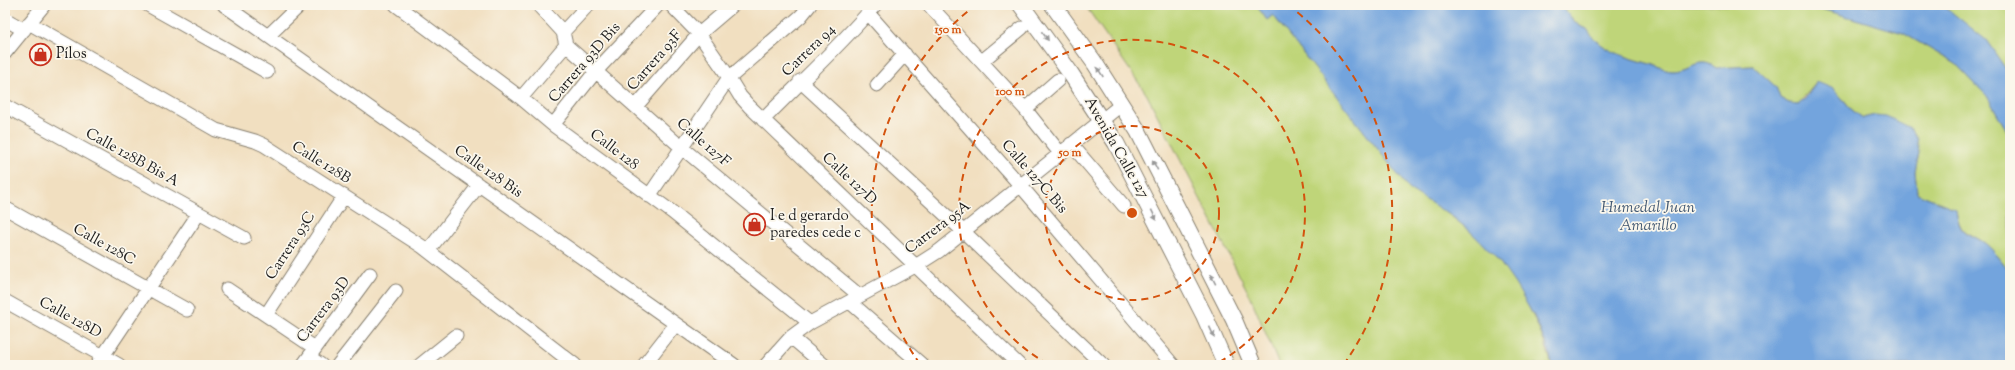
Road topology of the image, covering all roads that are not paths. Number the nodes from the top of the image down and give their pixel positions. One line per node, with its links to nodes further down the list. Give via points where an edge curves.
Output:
1 (44, 5): 17 (street)
2 (148, 5): 26 (street)
3 (224, 5): 20 (street, Calle 128 Bis)
4 (300, 5): 20 (street)
5 (396, 5): 31 (street, Calle 128)
6 (538, 5): 21 (street, Calle 127F)
7 (588, 5): 21 (street)
8 (658, 5): 25 (street, Carrera 93D Bis)
9 (671, 5): 19 (street, Calle 127D)
10 (733, 5): 19 (street, Carrera 93F)
11 (810, 5): 27 (street)
12 (929, 5): 24 (street)
13 (1021, 5): 37 (main road, Avenida Calle 127, one-way to 37, via 1049,41)
14 (1053, 5): 32 (main road, Avenida Calle 127, one-way to 14)
15 (872, 9): 23 (street, Calle 127C Bis); 29 (street, Carrera 94, via 835,50)
16 (5, 19): 17 (street, Calle 128B)
17 (26, 27): 22 (street); 44 (street, Calle 128B, via 216,130 264,145)
18 (1022, 28): 24 (street)
19 (699, 34): 27 (street, Calle 127D); 33 (street, Carrera 93F)
20 (268, 36): 42 (street, Calle 128 Bis)
21 (565, 38): 25 (street, Calle 127F); 31 (street)
22 (5, 53)
23 (905, 54): 30 (street); 43 (street, Calle 127C Bis)
24 (982, 61): 35 (street)
25 (596, 71): 33 (street, Calle 127F); 38 (street, Carrera 93D Bis)
26 (267, 72)
27 (728, 79): 36 (street, Calle 127D, via 740,96); 40 (street)
28 (1058, 80): 35 (street)
29 (800, 81): 36 (street, Carrera 94); 49 (street)
30 (877, 85)
31 (521, 98): 38 (street, Calle 128)
32 (1122, 104): 37 (street, Carrera 95A); 81 (main road, Avenida Calle 127, one-way to 32, via 1234,320)
33 (636, 105): 40 (street, Calle 127F)
34 (5, 106): 48 (street, Calle 128B Bis A)
35 (1025, 109): 41 (street)
36 (764, 120): 52 (street, Calle 127D)
37 (1101, 120): 39 (street, Carrera 95A); 80 (main road, Avenida Calle 127, one-way to 80, via 1142,193 1204,315)
38 (553, 125): 45 (street, Calle 128)
39 (1071, 144): 41 (street, Carrera 95A); 46 (street)
40 (681, 147): 45 (street); 57 (street, Calle 127F)
41 (1060, 153): 43 (street, Carrera 95A)
42 (479, 185): 51 (street); 61 (street, Calle 128 Bis)
43 (1020, 185): 49 (street, Carrera 95A); 79 (street, Calle 127C Bis)
44 (344, 196): 51 (street, Calle 128B); 60 (street, Carrera 93C)
45 (649, 196): 62 (street, Calle 128)
46 (1124, 206)
47 (5, 208): 54 (street, Calle 128C)
48 (199, 213): 50 (street, Calle 128B Bis A); 54 (street)
49 (963, 231): 52 (street, Carrera 95A); 78 (street)
50 (244, 238)
51 (428, 252): 71 (street, Calle 128B)
52 (917, 265): 57 (street, Carrera 95A); 77 (street, Calle 127D)
53 (370, 274): 65 (street, Carrera 93D)
54 (149, 288): 59 (street, Calle 128C); 66 (street)
55 (227, 289): 60 (street)
56 (396, 291): 69 (street)
57 (855, 299): 62 (street, Carrera 95A); 76 (street, Calle 127F)
58 (5, 301): 66 (street, Calle 128D)
59 (187, 310)
60 (266, 314): 65 (street)
61 (676, 324): 72 (street); 73 (street, Calle 128 Bis)
62 (810, 324): 64 (street, Carrera 95A)
63 (456, 336): 70 (street)
64 (791, 337): 74 (street, Carrera 95A); 75 (street)
65 (309, 357): 68 (street)
66 (100, 360): 67 (street, Calle 128D)
67 (119, 365)
68 (321, 365)
69 (338, 365)
70 (420, 365)
71 (575, 365)
72 (644, 365)
73 (734, 365)
74 (766, 365)
75 (824, 365)
76 (922, 365)
77 (1020, 365)
78 (1103, 365)
79 (1173, 365)
80 (1226, 365)
81 (1253, 365)

